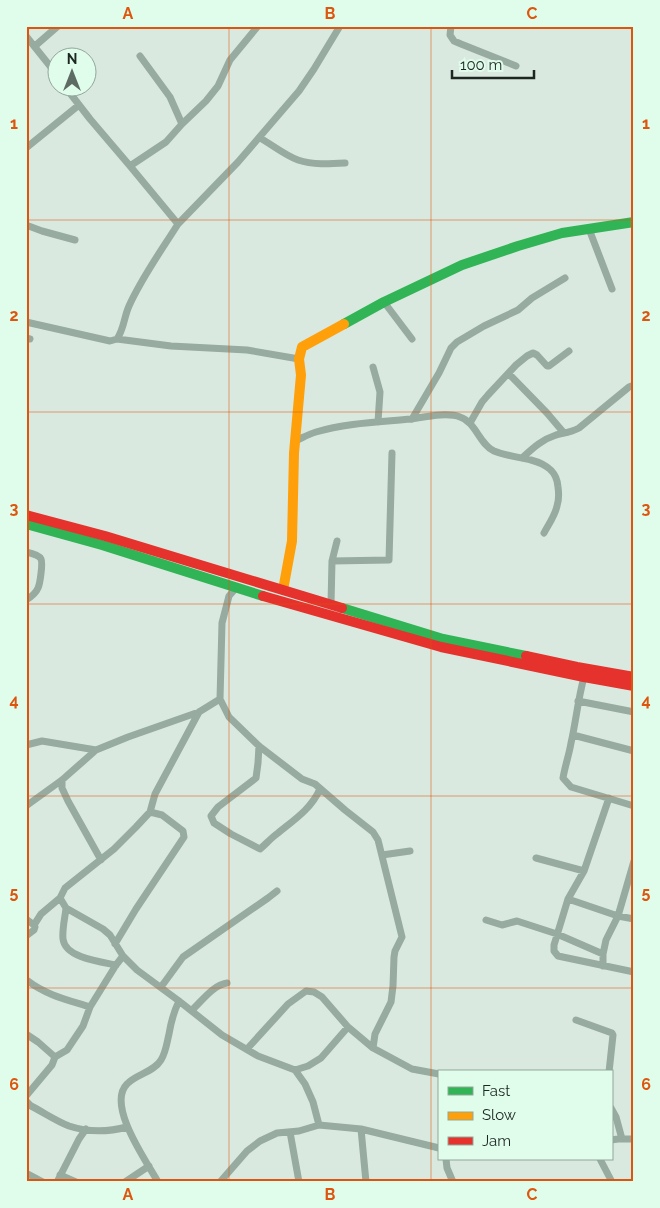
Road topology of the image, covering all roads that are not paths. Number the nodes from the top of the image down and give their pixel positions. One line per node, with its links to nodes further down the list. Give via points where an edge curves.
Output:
1 (58, 26): 6 (street)
2 (258, 26): 12 (street, via 230,60 218,86)
3 (340, 26): 13 (street, via 299,91)
4 (451, 26): 9 (street, via 450,35 454,41)
5 (26, 36): 6 (street)
6 (35, 46): 8 (street)
7 (140, 56): 12 (street, via 170,97)
8 (48, 63)
9 (516, 66)
10 (74, 98): 11 (street)
11 (79, 105): 14 (street); 16 (street)
12 (182, 124): 16 (street, via 166,142)
13 (260, 138): 15 (street, via 296,159 313,164); 18 (street)
14 (26, 148)
15 (345, 163)
16 (130, 166): 18 (street)
17 (634, 222): 20 (main road)
18 (178, 224): 26 (street, via 129,307)
19 (26, 225): 21 (street)
20 (590, 229): 23 (street); 24 (main road, via 562,233 462,265)
21 (75, 240)
22 (565, 278): 33 (street, via 518,310 457,342)
23 (612, 289)
24 (384, 302): 27 (street); 29 (main road, via 302,347)
25 (26, 322): 26 (street, via 110,341)
26 (117, 339): 29 (street, via 248,350)
27 (412, 339)
28 (569, 351): 31 (street, via 549,366 533,353)
29 (299, 359): 37 (main road, via 301,375)
30 (373, 367): 34 (street, via 380,392)
31 (509, 374): 35 (street, via 482,402); 36 (street)
32 (634, 385): 36 (street, via 579,428)
33 (412, 419): 34 (street); 35 (street, via 453,415)
34 (378, 422): 37 (street, via 316,432)
35 (470, 423): 39 (street, via 493,450)
36 (564, 433): 39 (street, via 543,440)
37 (295, 441): 46 (main road, via 292,541)
38 (392, 453): 44 (street, via 389,560)
39 (522, 458): 41 (street, via 546,465 558,481 557,507)
40 (27, 524): 45 (main road); 46 (main road, via 105,536)
41 (544, 533)
42 (337, 541): 44 (street)
43 (26, 552): 47 (street, via 41,558 42,562 40,583)
44 (332, 561): 48 (street)
45 (236, 588): 49 (main road, via 441,647); 52 (street, via 228,596 222,623)
46 (283, 590): 48 (main road)
47 (26, 600)
48 (330, 604): 50 (main road, via 444,639)
49 (584, 677): 51 (main road); 53 (street)
50 (634, 678)
51 (634, 686)
52 (220, 699): 54 (street); 58 (street, via 229,718)
53 (578, 701): 55 (street); 56 (street)
54 (198, 712): 59 (street); 67 (street, via 155,794)
55 (634, 712)
56 (573, 735): 60 (street); 63 (street, via 563,778 571,786)
57 (26, 745): 59 (street, via 42,742)
58 (259, 746): 62 (street); 62 (street, via 256,778 218,807 211,816 214,823 260,849 308,809)
59 (96, 750): 61 (street)
60 (634, 751)
61 (62, 780): 64 (street); 71 (street, via 68,801)
62 (320, 789): 69 (street, via 373,832)
63 (609, 798): 66 (street); 73 (street)
64 (30, 801): 65 (street)
65 (26, 806)
66 (634, 806)
67 (150, 812): 71 (street); 85 (street, via 162,815 183,831 184,837)
68 (410, 851): 69 (street)
69 (382, 855): 100 (street, via 402,937 394,957 391,1002 375,1034)
70 (536, 858): 73 (street)
71 (101, 860): 75 (street, via 65,888)
72 (634, 861): 78 (street)
73 (584, 871): 76 (street)
74 (276, 891): 93 (street, via 182,957)
75 (60, 898): 77 (street); 82 (street, via 41,914)
76 (568, 899): 78 (street); 83 (street)
77 (66, 908): 85 (street, via 103,929); 88 (street, via 63,939 66,947 88,960)
78 (618, 916): 80 (street); 86 (street)
79 (26, 919): 82 (street)
80 (634, 919)
81 (486, 920): 83 (street, via 502,925 517,921)
82 (34, 925): 84 (street, via 34,930)
83 (557, 934): 86 (street); 89 (street, via 554,951 558,956)
84 (26, 936)
85 (116, 944): 87 (street)
86 (603, 954): 89 (street)
87 (123, 956): 88 (street); 93 (street)
88 (116, 966): 95 (street)
89 (603, 966): 90 (street)
90 (634, 972)
91 (28, 981): 95 (street, via 47,993)
92 (228, 983): 96 (street, via 217,987)
93 (161, 987): 94 (street)
94 (179, 1001): 96 (street); 110 (street, via 160,1062 125,1086 121,1106)
95 (90, 1007): 102 (street, via 83,1026 67,1050)
96 (192, 1010): 101 (street, via 222,1035)
97 (576, 1020): 104 (street, via 612,1033)
98 (348, 1026): 100 (street); 101 (street, via 322,997 306,991 288,1004); 103 (street, via 320,1058)
99 (26, 1034): 102 (street)
100 (373, 1048): 105 (street, via 412,1069)
101 (248, 1049): 103 (street)
102 (55, 1058): 106 (street)
103 (295, 1070): 109 (street, via 306,1084)
104 (609, 1070)
105 (438, 1074)
106 (26, 1096)
107 (26, 1101): 111 (street, via 69,1126)
108 (612, 1110): 114 (street)
109 (319, 1125): 112 (street); 113 (street)
110 (127, 1127): 111 (street, via 114,1131); 120 (street)
111 (86, 1129): 122 (street)
112 (361, 1129): 117 (street); 129 (street)
113 (290, 1132): 127 (street, via 260,1140); 128 (street)
114 (622, 1139): 115 (street); 116 (street)
115 (634, 1139)
116 (612, 1140)
117 (438, 1148)
118 (446, 1160): 130 (street)
119 (601, 1160): 131 (street)
120 (149, 1166): 125 (street); 126 (street)
121 (26, 1173): 123 (street)
122 (59, 1179): 124 (street)
123 (43, 1182)
124 (76, 1182)
125 (125, 1182)
126 (158, 1182)
127 (220, 1182)
128 (299, 1182)
129 (366, 1182)
130 (453, 1182)
131 (612, 1182)

